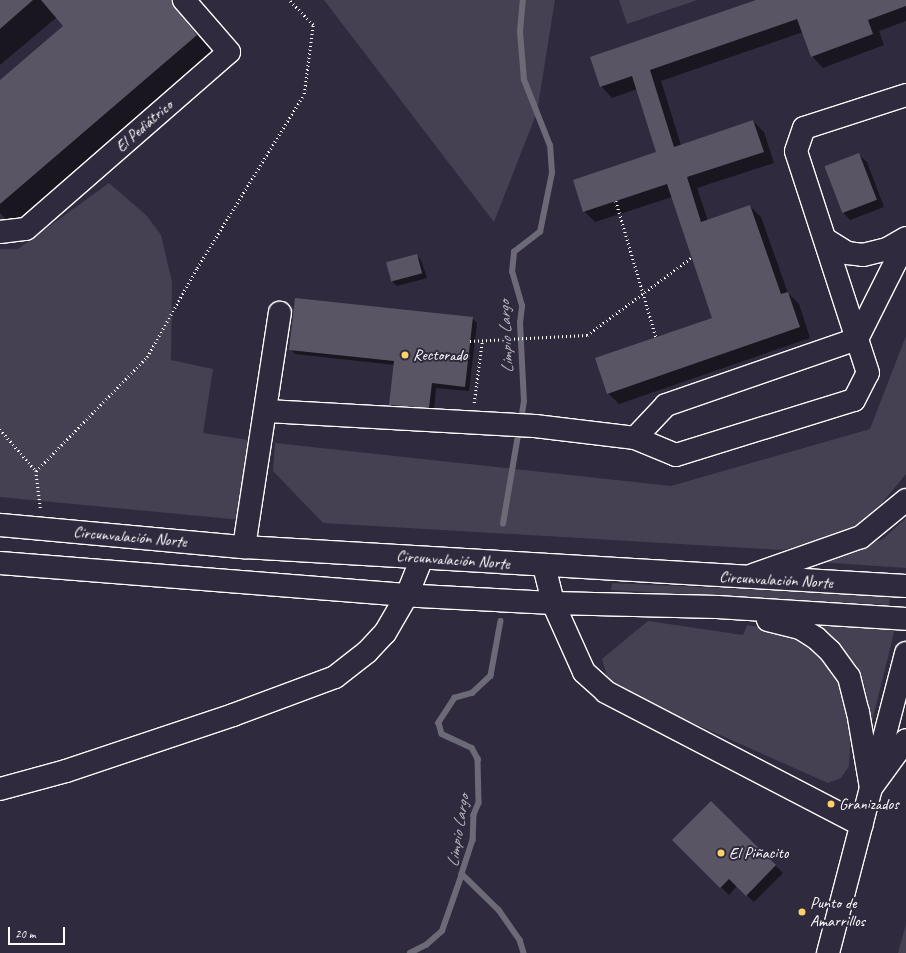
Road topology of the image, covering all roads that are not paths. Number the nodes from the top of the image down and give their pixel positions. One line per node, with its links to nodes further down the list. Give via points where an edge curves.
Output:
1 (184, 0): 3 (main road, El Pediátrico, via 229,52 26,229)
2 (906, 95): 5 (main road, via 804,128 796,151)
3 (0, 232)
4 (906, 238): 5 (main road, via 887,249 863,255 847,253)
5 (824, 239): 8 (main road)
6 (906, 241): 8 (main road)
7 (280, 313): 9 (main road)
8 (857, 339): 10 (main road, via 666,405); 10 (main road, via 868,373 854,400 676,455)
9 (267, 411): 10 (main road, via 513,424); 13 (main road)
10 (634, 438)
11 (906, 500): 17 (main road, via 861,537)
12 (0, 525): 13 (main road, Circunvalación Norte)
13 (244, 547): 14 (main road, Circunvalación Norte); 18 (main road)
14 (422, 558): 16 (main road, Circunvalación Norte); 20 (main road)
15 (0, 563): 18 (main road, Circunvalación Norte)
16 (544, 566): 17 (main road, Circunvalación Norte); 21 (main road)
17 (746, 578): 19 (main road, Circunvalación Norte)
18 (241, 582): 20 (main road, Circunvalación Norte)
19 (906, 586)
20 (407, 595): 21 (main road, Circunvalación Norte); 27 (main road, via 377,643 335,678 66,771)
21 (553, 603): 22 (main road, Circunvalación Norte); 28 (main road, via 584,672 606,692)
22 (717, 607): 23 (main road, Circunvalación Norte); 26 (main road, via 800,628 830,651 849,677 858,712)
23 (906, 619)
24 (906, 653): 26 (main road)
25 (906, 740): 26 (main road)
26 (871, 788): 28 (main road)
27 (0, 789)
28 (861, 825): 29 (main road)
29 (828, 953)

